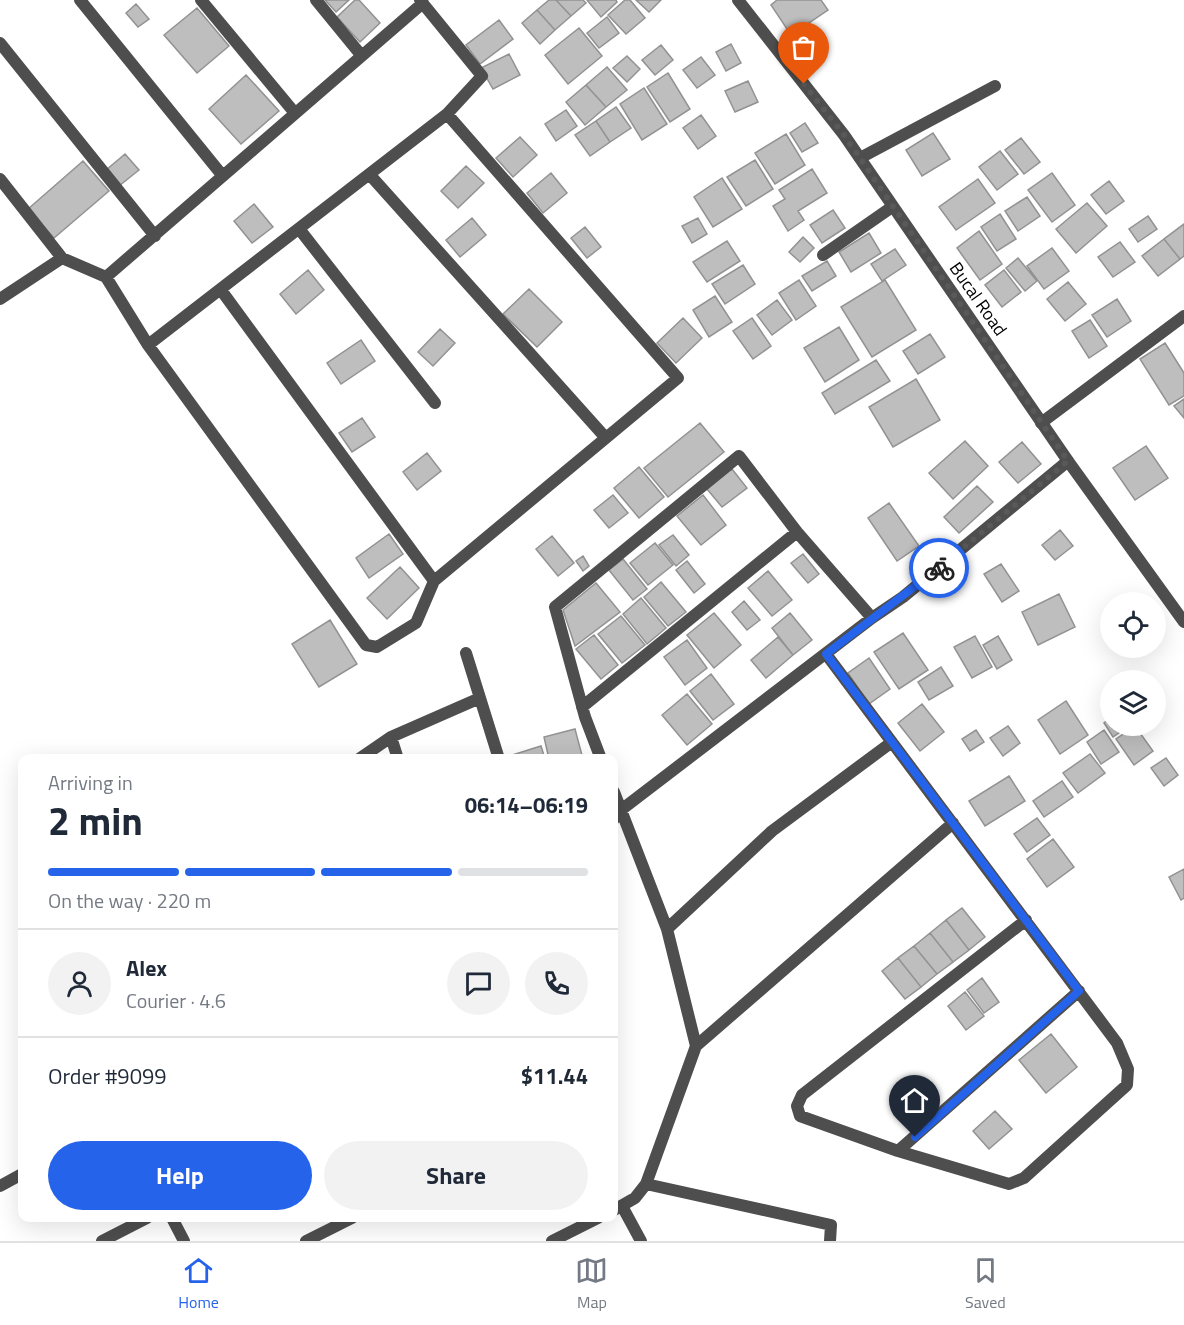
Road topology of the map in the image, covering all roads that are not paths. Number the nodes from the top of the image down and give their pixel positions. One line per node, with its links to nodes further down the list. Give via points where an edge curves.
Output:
1 (80, 0): 13 (street)
2 (201, 0): 9 (street)
3 (316, 0): 7 (street)
4 (738, 0): 11 (street, Bucal Road)
5 (421, 1): 7 (street); 10 (street, via 482,76)
6 (0, 43): 17 (street)
7 (361, 55): 9 (street)
8 (995, 86): 11 (street)
9 (294, 112): 13 (street)
10 (447, 114): 12 (street); 27 (street, via 677,374 677,380)
11 (860, 158): 15 (street, Bucal Road)
12 (370, 175): 16 (street); 27 (street)
13 (222, 176): 17 (street)
14 (0, 179): 19 (street)
15 (892, 207): 18 (street); 26 (street, Bucal Road)
16 (300, 230): 21 (street); 25 (street)
17 (155, 236): 20 (street)
18 (823, 255)
19 (62, 258): 20 (street); 22 (street)
20 (106, 277): 24 (street)
21 (221, 290): 24 (street); 30 (street)
22 (0, 299)
23 (1184, 316): 26 (street)
24 (148, 345): 30 (street, via 366,645 377,647 416,623)
25 (435, 403)
26 (1041, 423): 28 (street, Bucal Road)
27 (605, 437): 30 (street)
28 (1068, 461): 31 (street); 32 (street, Bucal Road)
29 (797, 532): 31 (street); 36 (street); 36 (street, via 739,456 555,607)
30 (434, 581)
31 (872, 618): 34 (street)
32 (1184, 622)
33 (466, 653): 35 (street)
34 (826, 654): 38 (street); 43 (street)
35 (480, 698): 37 (street); 41 (street)
36 (582, 707): 42 (street)
37 (391, 737): 39 (street); 40 (street)
38 (892, 742): 45 (street); 47 (street, via 772,831)
39 (366, 754)
40 (396, 754)
41 (497, 754)
42 (599, 754)
43 (618, 813)
44 (618, 816): 47 (street)
45 (954, 823): 46 (street); 49 (street)
46 (1026, 920): 48 (street); 50 (street, via 802,1095 797,1106 800,1116)
47 (667, 929): 49 (street)
48 (1079, 991): 50 (street); 50 (street, via 1117,1043 1128,1069 1126,1085 1024,1178 1009,1184)
49 (696, 1046): 52 (street)
50 (898, 1151)
51 (18, 1176): 53 (street)
52 (646, 1184): 54 (street, via 635,1198); 64 (street, via 831,1225)
53 (0, 1186)
54 (618, 1208): 63 (street)
55 (139, 1222): 59 (street)
56 (174, 1222): 60 (street)
57 (344, 1222): 61 (street)
58 (590, 1222): 62 (street)
59 (102, 1241)
60 (184, 1241)
61 (306, 1241)
62 (552, 1241)
63 (641, 1241)
64 (830, 1241)

